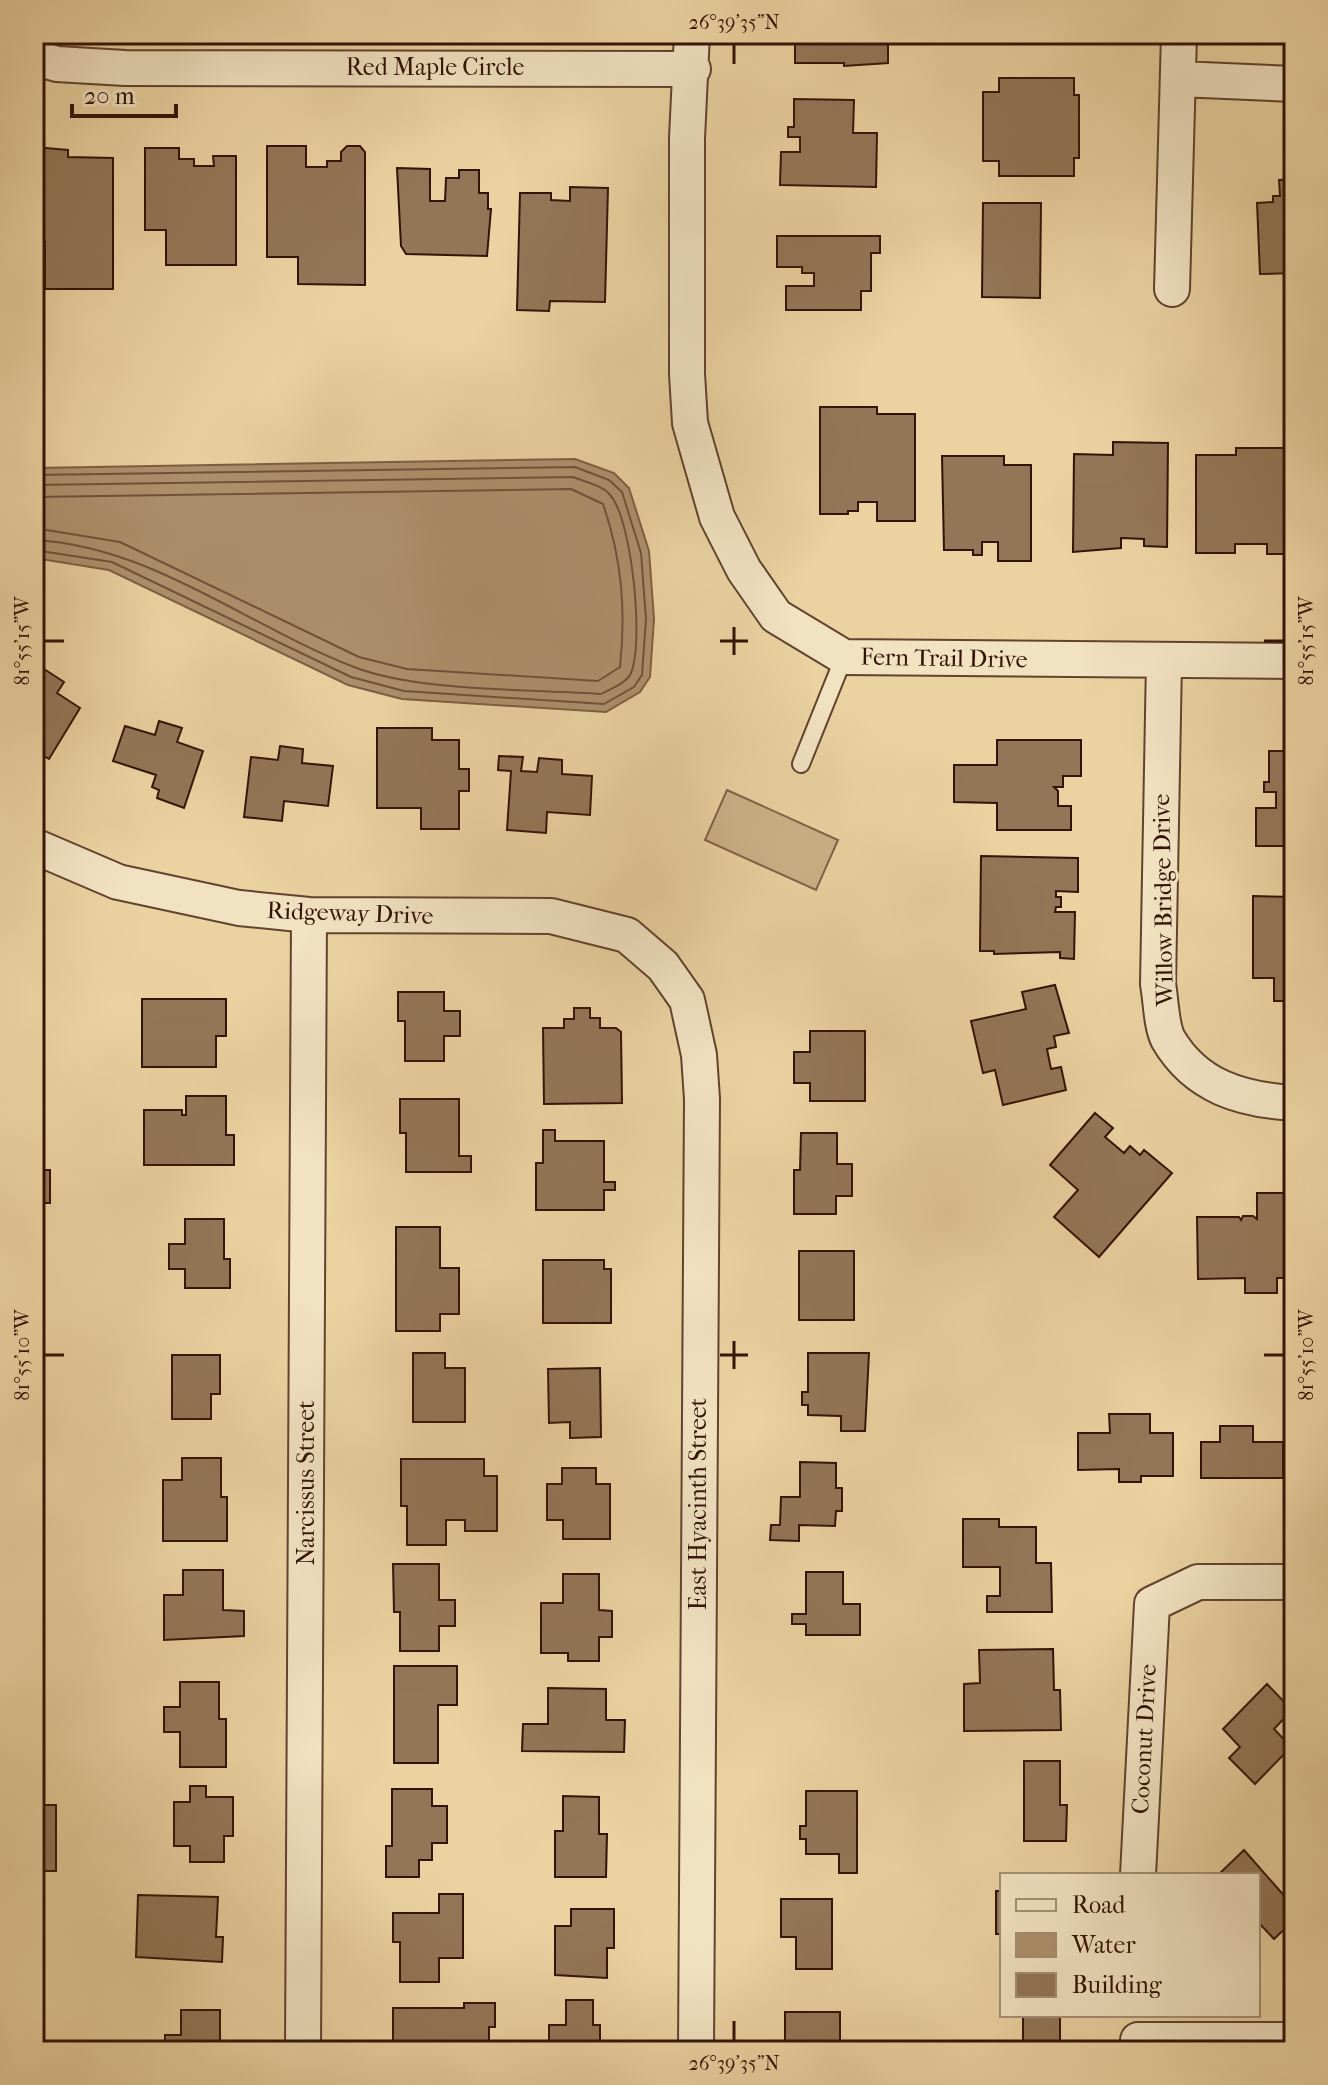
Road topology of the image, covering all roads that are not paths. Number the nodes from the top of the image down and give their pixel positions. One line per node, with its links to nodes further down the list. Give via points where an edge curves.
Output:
1 (692, 34): 4 (street, Fern Trail Drive)
2 (1179, 34): 5 (street)
3 (34, 57): 4 (street, Red Maple Circle, via 57,64 125,68)
4 (693, 69): 8 (street, Fern Trail Drive, via 687,138 687,374 700,465 717,517 776,616)
5 (1179, 79): 6 (street); 7 (street)
6 (1294, 84)
7 (1172, 289)
8 (844, 657): 9 (street, Fern Trail Drive); 11 (lane)
9 (1164, 661): 10 (street, Fern Trail Drive); 15 (street, Willow Bridge Drive, via 1158,984 1167,1037 1203,1081 1259,1101)
10 (1294, 661)
11 (801, 764)
12 (34, 846): 13 (street, Ridgeway Drive, via 118,882 164,894)
13 (309, 915): 14 (street, Ridgeway Drive, via 551,916 627,935); 20 (street, Narcissus Street)
14 (663, 966): 21 (street, East Hyacinth Street, via 687,1000 702,1099)
15 (1294, 1103)
16 (1294, 1582): 17 (street, Coconut Drive, via 1198,1582 1152,1604)
17 (1138, 1873)
18 (1138, 2035): 19 (street)
19 (1294, 2040)
20 (303, 2051)
21 (696, 2051)

